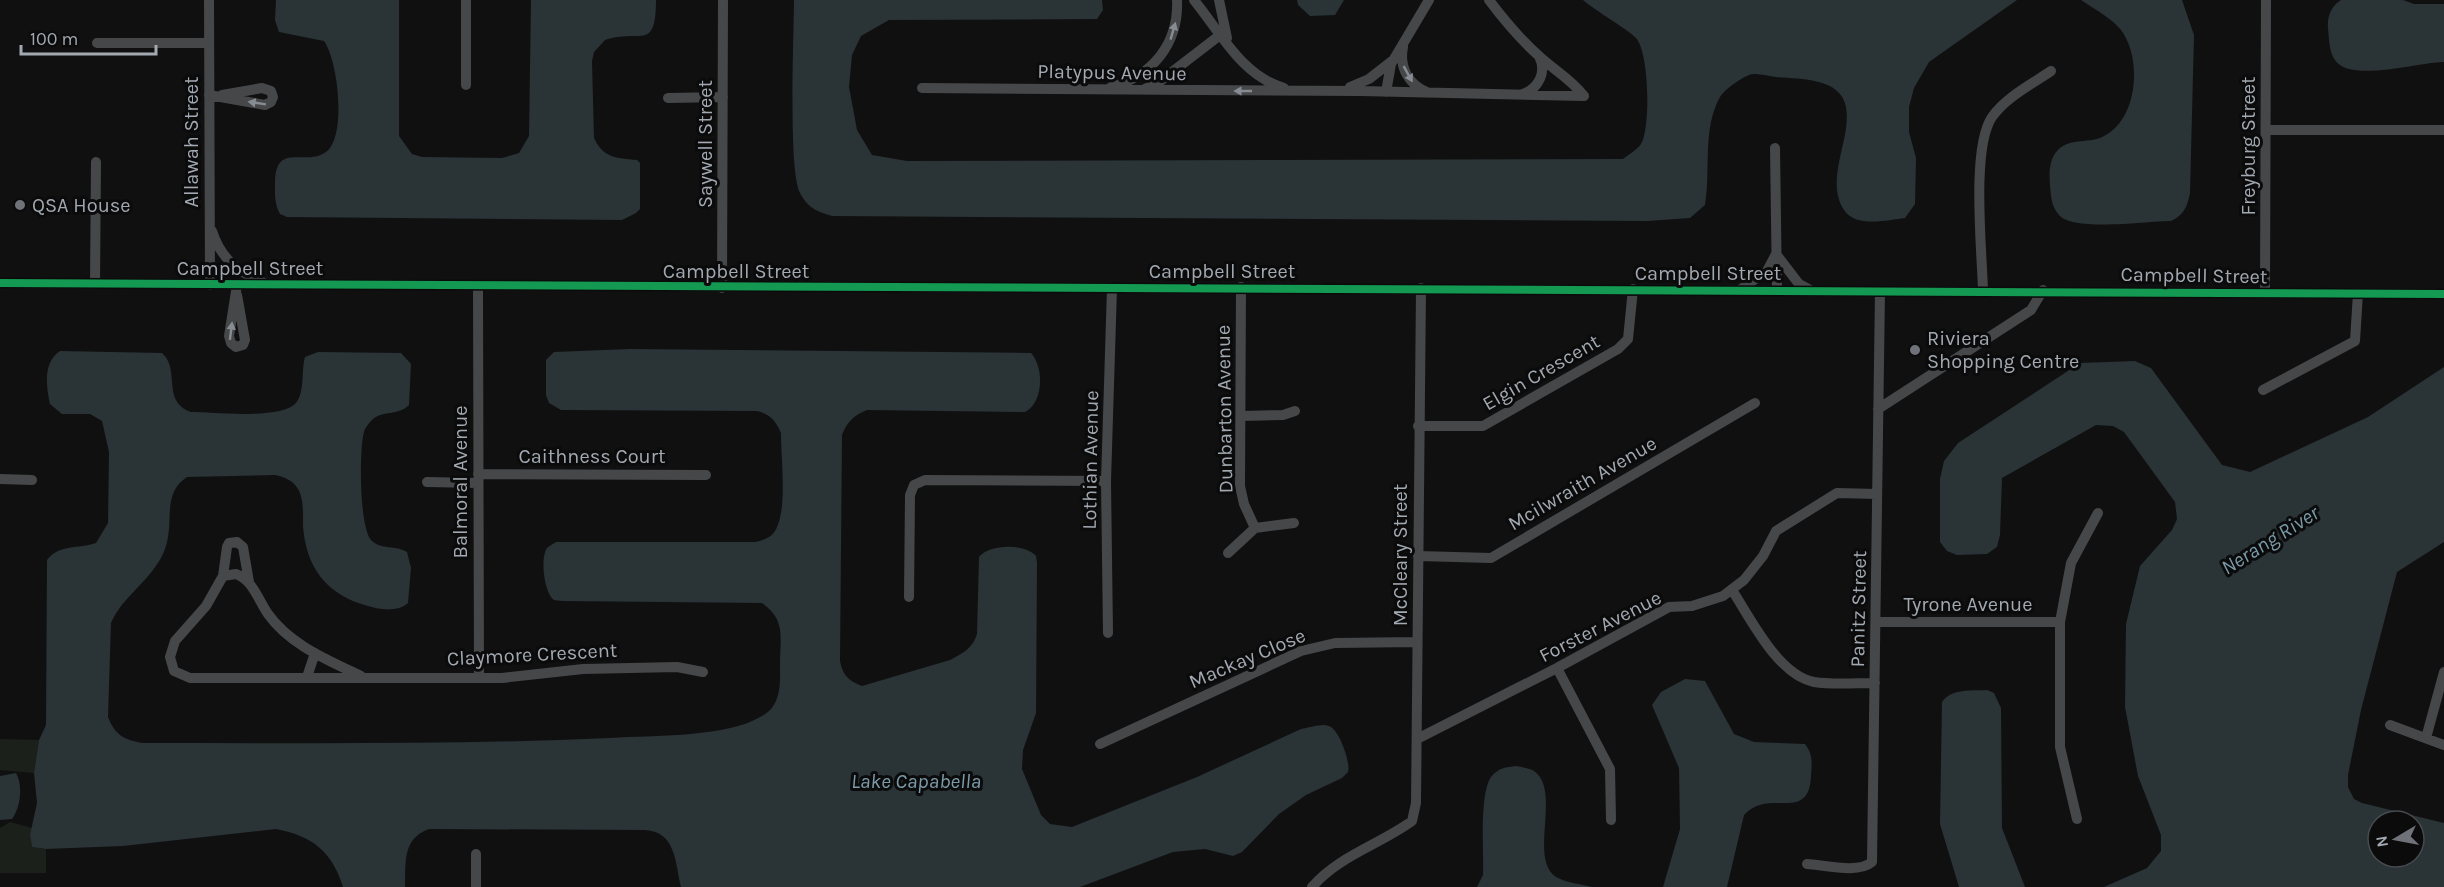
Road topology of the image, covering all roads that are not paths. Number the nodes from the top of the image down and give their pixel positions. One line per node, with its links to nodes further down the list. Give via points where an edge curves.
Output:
1 (209, 0): 13 (street, Allawah Street)
2 (466, 0): 17 (street)
3 (723, 0): 28 (street, Saywell Street)
4 (1177, 0): 19 (street, one-way to 4, via 1126,82 1156,62 1173,36)
5 (1194, 0): 10 (street)
6 (1219, 0): 10 (street)
7 (1429, 0): 11 (street)
8 (1489, 0): 15 (street)
9 (2266, 0): 30 (street, Freyburg Street)
10 (1223, 33): 20 (street, via 1159,82); 21 (street, Platypus Avenue, via 1248,69 1264,80)
11 (1405, 41): 14 (street); 24 (street, one-way to 24, via 1401,58 1405,73 1418,88)
12 (97, 43): 13 (street)
13 (209, 43): 26 (street, Allawah Street)
14 (1396, 56): 22 (street, via 1369,79); 23 (street)
15 (1539, 56): 25 (street, via 1539,82 1533,90); 25 (street, Platypus Avenue, via 1584,96)
16 (2051, 71): 51 (street, via 2001,106 1984,134)
17 (466, 85)
18 (922, 88): 19 (street, Platypus Avenue)
19 (1099, 90): 20 (street, Platypus Avenue)
20 (1137, 90): 21 (street, Platypus Avenue, one-way to 20)
21 (1302, 91): 22 (street, Platypus Avenue)
22 (1338, 91): 23 (street, Platypus Avenue)
23 (1386, 92): 24 (street, Platypus Avenue)
24 (1434, 94): 25 (street, Platypus Avenue)
25 (1520, 94)
26 (209, 95): 27 (street); 34 (street, Allawah Street)
27 (222, 95)
28 (723, 97): 29 (street); 42 (street, Saywell Street)
29 (668, 98)
30 (2266, 130): 31 (street); 52 (street, Freyburg Street)
31 (2444, 130)
32 (1774, 148): 35 (street)
33 (96, 162): 37 (street)
34 (210, 222): 38 (street, Allawah Street); 39 (street, via 216,243 228,261)
35 (1776, 254): 46 (street, via 1767,271); 47 (street); 48 (street, via 1799,285)
36 (0, 283): 37 (street, Campbell Street)
37 (95, 284): 38 (street, Campbell Street)
38 (210, 285): 39 (street, Campbell Street, via 237,290)
39 (267, 285): 40 (street, Campbell Street)
40 (478, 286): 42 (street, Campbell Street); 62 (street, Balmoral Avenue)
41 (1241, 287): 43 (street, Campbell Street); 44 (street, Campbell Street); 59 (street, Dunbarton Avenue)
42 (722, 288): 43 (street, Campbell Street)
43 (1112, 288): 65 (street, Lothian Avenue)
44 (1421, 288): 45 (street, Campbell Street); 60 (street, McCleary Street)
45 (1633, 289): 46 (street, Campbell Street); 60 (street, Elgin Crescent, via 1628,339 1618,349 1483,426)
46 (1738, 290): 47 (street, Campbell Street)
47 (1777, 290): 48 (street, Campbell Street)
48 (1811, 290): 50 (street, Campbell Street)
49 (2043, 290): 51 (street, Campbell Street); 52 (street, Campbell Street); 57 (street, via 2031,310)
50 (1880, 291): 51 (street, Campbell Street); 57 (street, Panitz Street)
51 (1983, 291)
52 (2265, 293): 53 (street, Campbell Street)
53 (2358, 293): 54 (street, Campbell Street); 55 (street, via 2355,341)
54 (2444, 294)
55 (2263, 390)
56 (1755, 403): 72 (street, Mcilwraith Avenue, via 1491,558)
57 (1878, 409): 67 (street, Panitz Street)
58 (1295, 411): 59 (street)
59 (1242, 416): 70 (street, Dunbarton Avenue, via 1240,486)
60 (1418, 426): 72 (street, McCleary Street)
61 (706, 476): 62 (street, Caithness Court)
62 (478, 478): 66 (street, Caithness Court); 87 (street, Balmoral Avenue)
63 (0, 480): 64 (street)
64 (32, 480)
65 (1106, 481): 76 (street, via 925,480 914,485 910,495); 79 (street, Lothian Avenue)
66 (427, 482)
67 (1877, 494): 75 (street, Forster Avenue, via 1837,493 1776,531 1763,556); 77 (street, Panitz Street)
68 (2098, 513): 78 (street, via 2071,564)
69 (1294, 523): 70 (street)
70 (1255, 528): 71 (street)
71 (1228, 553)
72 (1418, 556): 80 (street, McCleary Street)
73 (223, 576): 74 (street, via 236,574); 74 (street, Claymore Crescent, via 227,547 237,542 243,547); 86 (street, Claymore Crescent, via 206,606 175,641 170,657 174,671 190,678)
74 (249, 582): 81 (street, Claymore Crescent, via 268,615 291,639)
75 (1732, 590): 82 (street, Forster Avenue, via 1692,606 1669,607); 88 (street, via 1780,662 1795,675 1822,683)
76 (909, 597)
77 (1876, 622): 78 (street, Tyrone Avenue); 88 (street, Panitz Street)
78 (2060, 622): 94 (street, via 2060,747)
79 (1108, 633)
80 (1417, 642): 91 (street, McCleary Street); 92 (street, Mackay Close, via 1335,643 1302,651)
81 (315, 653): 85 (street, Claymore Crescent); 86 (street)
82 (1557, 668): 91 (street, Forster Avenue); 95 (street, via 1610,769)
83 (704, 672): 87 (street, Claymore Crescent, via 677,667 583,669)
84 (2444, 672): 90 (street)
85 (361, 676): 86 (street, Claymore Crescent); 87 (street, Claymore Crescent)
86 (308, 677)
87 (479, 677)
88 (1875, 683): 97 (street, Panitz Street, via 1872,862 1858,867)
89 (2390, 725): 90 (street)
90 (2426, 738): 93 (street)
91 (1418, 739): 99 (street, McCleary Street, via 1412,821 1341,860)
92 (1100, 744)
93 (2444, 745)
94 (2077, 819)
95 (1611, 820)
96 (476, 854): 98 (street)
97 (1807, 864)
98 (476, 887)
99 (1312, 887)

